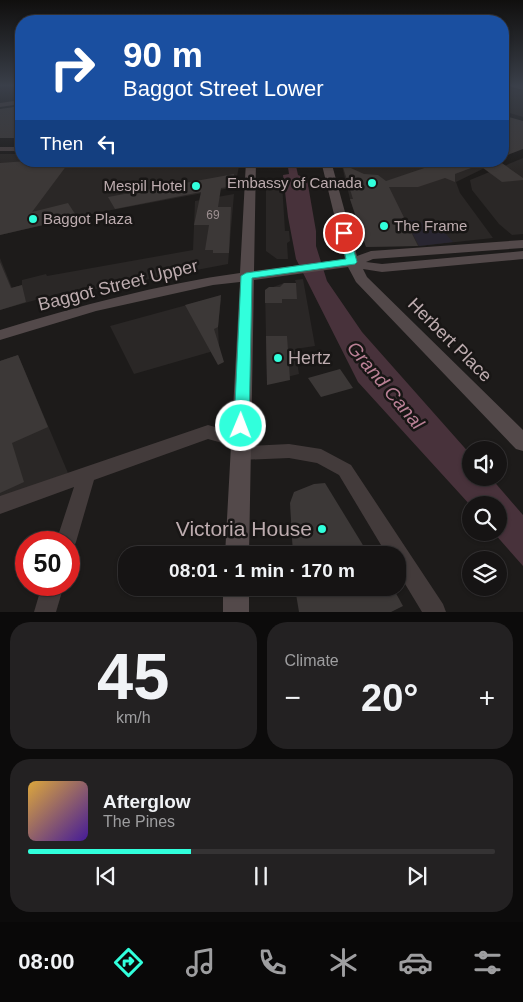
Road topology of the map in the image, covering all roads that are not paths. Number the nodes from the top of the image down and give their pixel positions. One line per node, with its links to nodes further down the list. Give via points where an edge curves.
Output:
1 (0, 149): 2 (street)
2 (15, 149)
3 (251, 167): 8 (main road)
4 (328, 167): 7 (main road, Herbert Place)
5 (523, 244): 7 (main road, via 371,255)
6 (523, 255): 7 (main road, via 382,268)
7 (352, 262): 8 (main road, Baggot Street Upper); 10 (main road, Herbert Place, via 362,279)
8 (246, 276): 9 (main road, Baggot Street Upper, via 100,306); 11 (main road)
9 (0, 335)
10 (523, 443)
11 (240, 447): 12 (street, via 208,432); 15 (main road); 20 (street, via 321,456 345,470)
12 (87, 474): 13 (street); 14 (street)
13 (0, 505)
14 (69, 531)
15 (237, 546)
16 (50, 596): 18 (street)
17 (236, 596): 19 (main road)
18 (45, 612)
19 (236, 612)
20 (435, 612)

